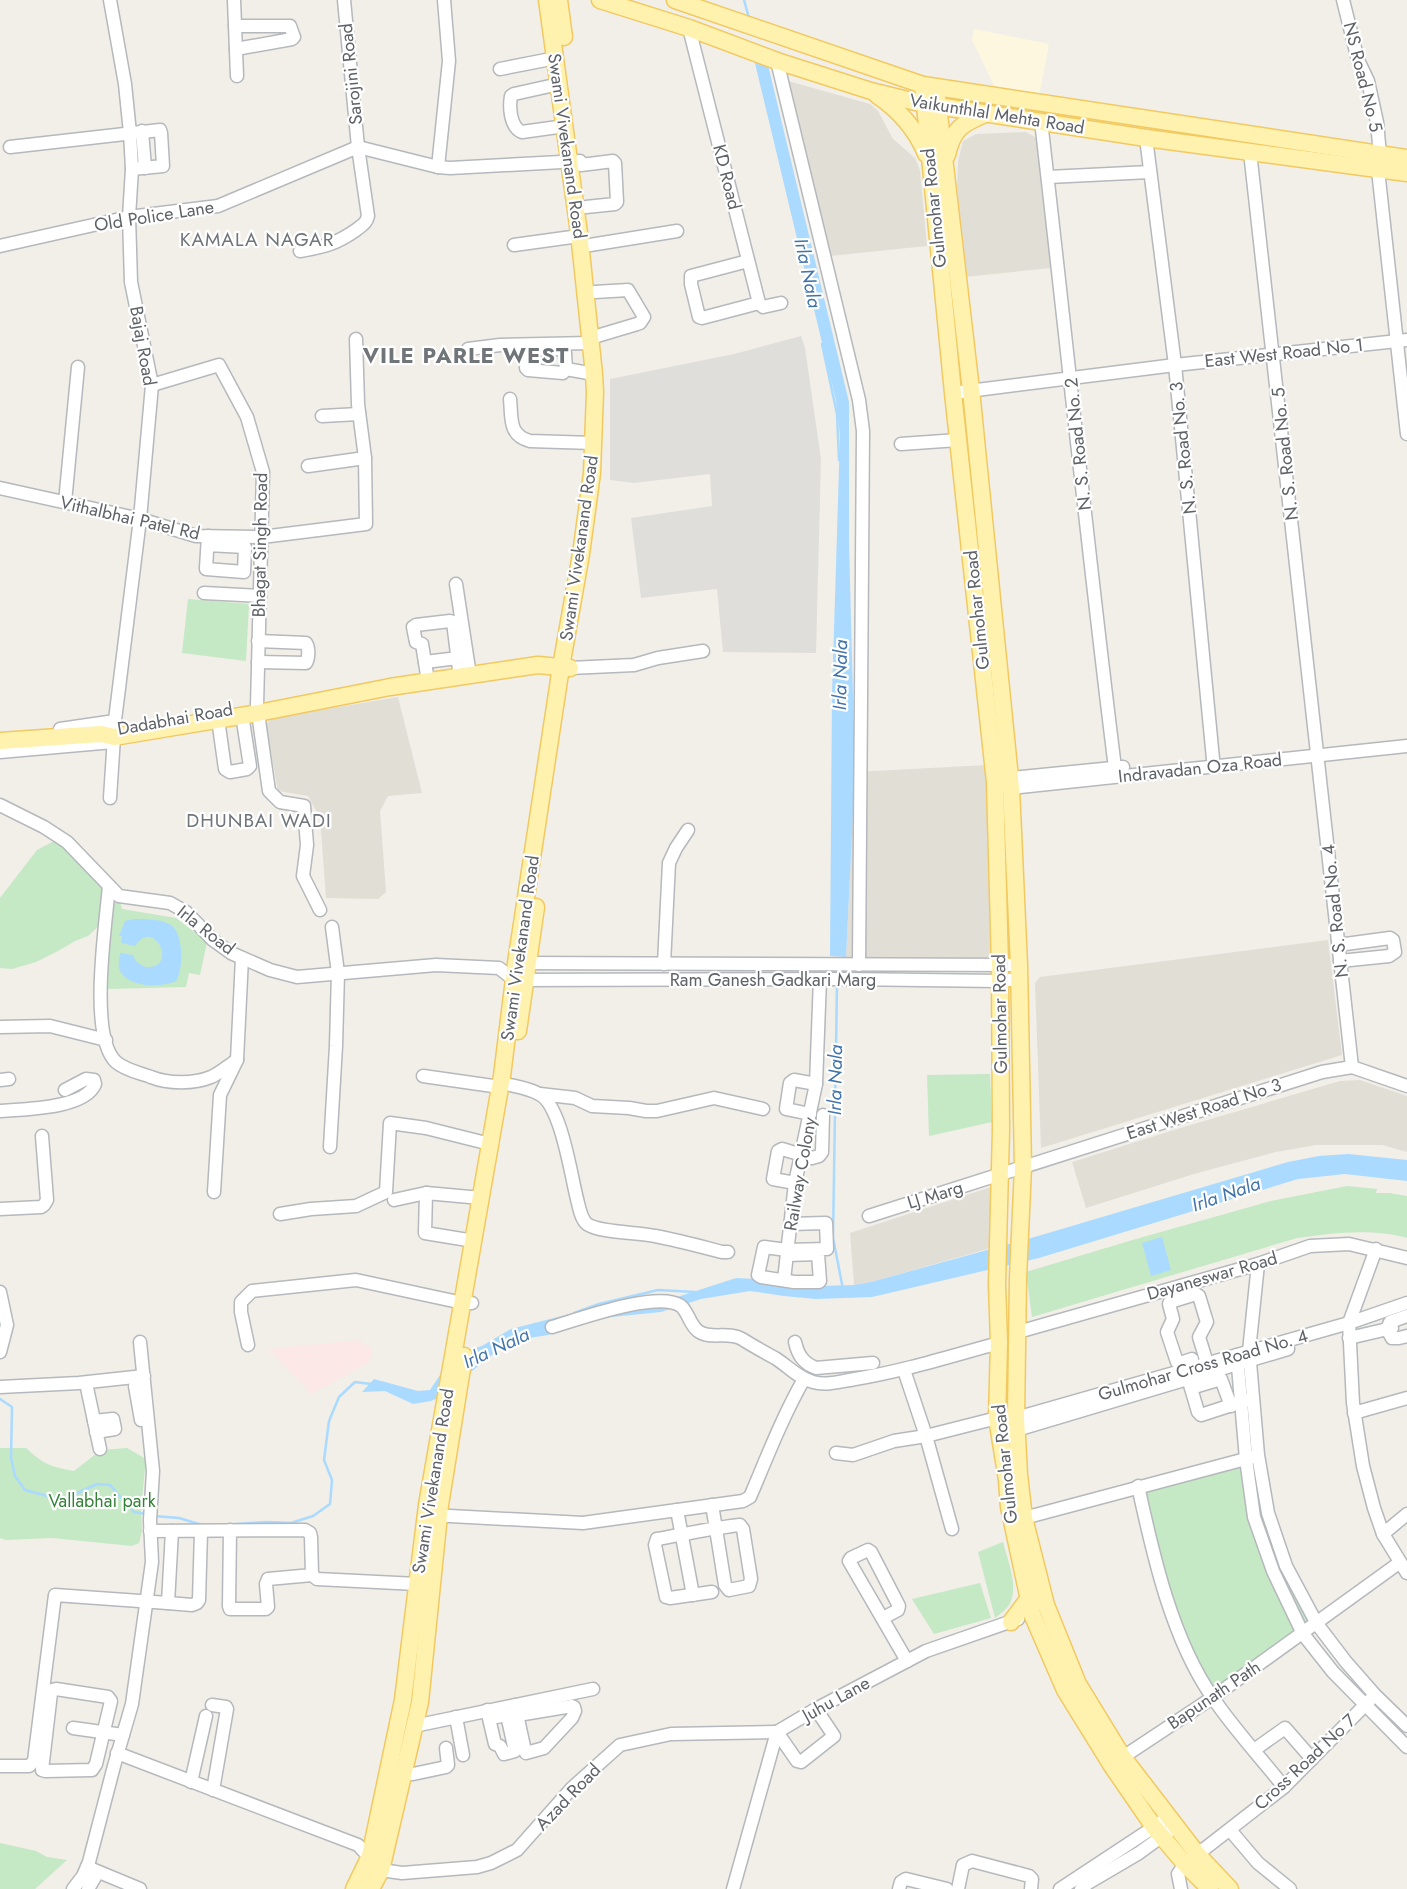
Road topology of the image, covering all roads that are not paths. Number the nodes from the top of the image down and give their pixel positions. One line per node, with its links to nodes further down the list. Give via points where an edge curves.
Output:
1 (110, 0): 25 (street, Bajaj Road)
2 (234, 0): 11 (street)
3 (344, 0): 27 (street, Sarojini Road)
4 (444, 0): 34 (street, via 449,60)
5 (547, 0): 14 (main road, Swami Vivekanand Road)
6 (600, 0): 9 (main road, Vaikunthlal Mehta Road)
7 (675, 0): 19 (main road, Vaikunthlal Mehta Road)
8 (1343, 0): 31 (street, NS Road No 5, via 1377,122)
9 (617, 2): 12 (main road, Vaikunthlal Mehta Road)
10 (563, 4): 32 (main road, Swami Vivekanand Road)
11 (236, 26): 13 (street); 13 (street, via 290,26 294,37)
12 (689, 28): 15 (main road, Vaikunthlal Mehta Road); 48 (street, KD Road)
13 (238, 49): 17 (street)
14 (556, 58): 16 (street); 18 (main road, Swami Vivekanand Road)
15 (777, 61): 20 (main road, Vaikunthlal Mehta Road); 120 (street, via 860,400 863,431)
16 (500, 69)
17 (237, 76)
18 (559, 84): 24 (main road, Swami Vivekanand Road); 24 (street, via 511,96 514,126 522,132)
19 (929, 87): 21 (main road, Gulmohar Road); 31 (main road, Vaikunthlal Mehta Road)
20 (871, 91): 21 (main road, Vaikunthlal Mehta Road); 33 (main road, via 888,102 909,125)
21 (931, 105): 22 (main road, Vaikunthlal Mehta Road); 33 (main road, Gulmohar Road)
22 (985, 114): 23 (main road, Vaikunthlal Mehta Road); 33 (main road, via 959,128)
23 (1041, 121): 26 (main road, Vaikunthlal Mehta Road); 39 (street, N. S. Road No. 2)
24 (566, 126): 32 (main road, Swami Vivekanand Road)
25 (136, 132): 28 (street); 35 (street); 35 (street, via 160,130 162,133 163,166); 36 (street, Bajaj Road)
26 (1146, 138): 29 (main road, Vaikunthlal Mehta Road); 37 (street, N. S. Road No. 3)
27 (358, 147): 34 (street); 41 (street, Old Police Lane, via 218,206); 47 (street, Sarojini Road, via 368,216 366,223 327,247)
28 (10, 148)
29 (1250, 152): 31 (main road, Vaikunthlal Mehta Road); 58 (street, N. S. Road No. 5)
30 (1407, 158): 31 (main road, Vaikunthlal Mehta Road)
31 (1379, 162): 38 (main road, Vaikunthlal Mehta Road); 56 (street)
32 (577, 163): 34 (street); 40 (main road, Swami Vivekanand Road); 40 (street, via 615,163 617,202); 43 (main road, Swami Vivekanand Road)
33 (938, 165): 50 (main road, Gulmohar Road); 51 (main road, Gulmohar Road)
34 (438, 167)
35 (145, 168): 36 (street)
36 (132, 169): 41 (street, Bajaj Road)
37 (1150, 172): 39 (street); 59 (street, N. S. Road No. 3)
38 (1407, 173)
39 (1048, 177): 63 (street, N. S. Road No. 2)
40 (586, 207): 43 (main road, Swami Vivekanand Road)
41 (129, 217): 45 (street, Old Police Lane); 64 (street, Bajaj Road, via 131,282)
42 (677, 231): 43 (street)
43 (587, 244): 44 (street); 46 (street); 49 (main road, Swami Vivekanand Road); 55 (main road, Swami Vivekanand Road)
44 (627, 245)
45 (0, 246)
46 (514, 246)
47 (300, 251)
48 (748, 261): 52 (street, KD Road); 52 (street, via 691,276 690,284 702,318)
49 (595, 292): 55 (main road, Swami Vivekanand Road); 55 (street, via 628,290 644,317 640,323)
50 (960, 294): 51 (main road); 65 (main road, Gulmohar Road)
51 (943, 296): 66 (main road, Gulmohar Road)
52 (759, 303): 53 (street, via 763,307)
53 (781, 303)
54 (356, 339): 68 (street)
55 (594, 339): 57 (street); 62 (main road, Swami Vivekanand Road); 93 (main road, Swami Vivekanand Road, via 604,436 602,469 591,551)
56 (1402, 340): 58 (street, East West Road No 1); 70 (street)
57 (468, 348)
58 (1274, 354): 59 (street, East West Road No 1); 104 (street, N. S. Road No. 5)
59 (1175, 365): 63 (street, East West Road No 1); 105 (street, N. S. Road No. 3)
60 (78, 367): 77 (street)
61 (566, 369): 62 (street)
62 (594, 374): 72 (main road, Swami Vivekanand Road)
63 (1071, 378): 65 (street, East West Road No 1); 106 (street, N. S. Road No. 2)
64 (152, 385): 78 (street, Bajaj Road); 79 (street, Bhagat Singh Road, via 219,365 247,417 263,472)
65 (971, 390): 66 (street, East West Road No 1); 108 (main road, Gulmohar Road)
66 (953, 393): 71 (main road, Gulmohar Road)
67 (510, 399): 72 (street, via 514,430 522,439)
68 (360, 414): 69 (street); 74 (street)
69 (322, 416)
70 (1407, 434)
71 (958, 440): 73 (street); 107 (main road, Gulmohar Road)
72 (593, 444): 93 (main road, Swami Vivekanand Road)
73 (901, 444)
74 (365, 458): 75 (street); 79 (street, Vithalbhai Patel Rd, via 366,524)
75 (308, 466)
76 (0, 488): 77 (street, Vithalbhai Patel Rd)
77 (65, 502): 78 (street, Vithalbhai Patel Rd)
78 (140, 519): 80 (street, Vithalbhai Patel Rd); 98 (street, Bajaj Road)
79 (262, 537): 81 (street, Vithalbhai Patel Rd); 83 (street, Bhagat Singh Road)
80 (208, 540): 81 (street, Vithalbhai Patel Rd); 82 (street, via 208,570 244,572)
81 (227, 541): 82 (street, via 245,547)
82 (245, 561): 83 (street)
83 (261, 561): 86 (street, Bhagat Singh Road)
84 (206, 576): 85 (street)
85 (244, 578): 86 (street); 89 (street)
86 (260, 580): 90 (street, Bhagat Singh Road)
87 (456, 584): 91 (street)
88 (204, 593): 89 (street)
89 (244, 595): 90 (street)
90 (260, 596): 96 (street, Bhagat Singh Road, via 260,652)
91 (458, 624): 94 (street); 95 (street, via 450,620 414,626 416,642 422,644)
92 (702, 651): 93 (street, via 634,665)
93 (569, 665): 94 (main road, Dadabhai Road, via 537,660); 96 (main road, Dadabhai Road, via 538,665 390,687); 118 (main road, Swami Vivekanand Road)
94 (462, 666): 95 (main road, Dadabhai Road)
95 (426, 668): 96 (main road, Dadabhai Road)
96 (250, 713): 97 (main road, Dadabhai Road); 97 (street, via 250,766 247,769 230,772 226,769); 98 (main road, Dadabhai Road); 113 (street, via 268,791 280,802 304,806 307,845 303,876)
97 (218, 722): 98 (main road, Dadabhai Road)
98 (111, 732): 99 (street, via 71,728); 101 (main road); 103 (street); 109 (street, Bajaj Road)
99 (0, 733)
100 (1407, 738): 104 (street, Indravadan Oza Road)
101 (0, 741)
102 (1407, 746): 104 (street, Indravadan Oza Road)
103 (0, 752)
104 (1317, 753): 105 (street, Indravadan Oza Road); 108 (street, Indravadan Oza Road); 115 (street, N. S. Road No. 4)
105 (1214, 759): 106 (street, Indravadan Oza Road)
106 (1115, 768): 108 (street, Indravadan Oza Road)
107 (994, 782): 108 (street); 124 (main road, Gulmohar Road)
108 (1011, 783): 122 (main road, Gulmohar Road)
109 (110, 798)
110 (0, 805): 112 (street, Irla Road, via 67,842)
111 (688, 830): 119 (street, via 670,863)
112 (109, 886): 116 (street, Irla Road, via 118,896 170,903 186,912 212,940); 128 (street, via 100,994)
113 (320, 910)
114 (332, 927): 123 (street)
115 (1338, 944): 117 (street, N. S. Road No. 4); 117 (street, via 1390,938 1395,952 1390,956)
116 (242, 958): 123 (street, Irla Road, via 297,977); 129 (street)
117 (1340, 961): 130 (street, N. S. Road No. 4)
118 (523, 963): 119 (street, Ram Ganesh Gadkari Marg); 121 (street, Ram Ganesh Gadkari Marg); 126 (main road, Swami Vivekanand Road)
119 (664, 964): 120 (street, Ram Ganesh Gadkari Marg)
120 (859, 965): 124 (street, Ram Ganesh Gadkari Marg)
121 (499, 968): 123 (street, Irla Road, via 436,965); 126 (street)
122 (1019, 972): 124 (street); 145 (main road, Gulmohar Road)
123 (338, 973): 143 (street)
124 (1000, 973): 125 (street, Ram Ganesh Gadkari Marg); 146 (main road, Gulmohar Road)
125 (823, 979): 126 (street, Ram Ganesh Gadkari Marg); 132 (street, Railway Colony)
126 (520, 980): 133 (main road, Swami Vivekanand Road)
127 (0, 1027): 128 (street, via 50,1026)
128 (106, 1040): 129 (street, via 116,1062 154,1078 186,1082 212,1077)
129 (237, 1060): 148 (street, via 220,1094)
130 (1352, 1066): 134 (street); 145 (street, East West Road No 3, via 1322,1072)
131 (423, 1076): 133 (street)
132 (816, 1084): 139 (street, Railway Colony); 139 (street, via 794,1080 790,1083 786,1109)
133 (505, 1086): 136 (street); 142 (main road, Swami Vivekanand Road); 164 (main road, Swami Vivekanand Road)
134 (1407, 1086)
135 (65, 1090): 138 (street, via 86,1079 94,1080 93,1088 65,1105)
136 (540, 1094): 137 (street, via 575,1098 592,1106 646,1111 714,1098); 158 (street, via 559,1122 585,1223 596,1229 652,1235)
137 (763, 1109)
138 (0, 1111)
139 (810, 1114): 144 (street, Railway Colony)
140 (823, 1115): 144 (street, via 821,1155 812,1158)
141 (42, 1136): 152 (street, via 46,1204)
142 (490, 1144): 150 (main road, Swami Vivekanand Road); 153 (street, via 426,1128 390,1123 386,1192 356,1206)
143 (330, 1148)
144 (801, 1153): 147 (street, Railway Colony); 147 (street, via 778,1151 773,1179)
145 (1023, 1167): 146 (street, East West Road No 3); 171 (main road, Gulmohar Road)
146 (1001, 1175): 154 (street, LJ Marg); 176 (main road, Gulmohar Road)
147 (795, 1183): 155 (street, Railway Colony)
148 (214, 1192)
149 (426, 1193): 150 (street); 151 (street); 156 (street, via 426,1234)
150 (481, 1198): 156 (main road, Swami Vivekanand Road)
151 (394, 1200)
152 (0, 1209)
153 (280, 1214)
154 (870, 1216)
155 (790, 1224): 159 (street, Railway Colony); 159 (street, via 826,1223 828,1247 825,1250)
156 (474, 1241): 164 (main road, Swami Vivekanand Road)
157 (1376, 1250): 160 (street, Dayaneswar Road); 161 (street, Dayaneswar Road, via 1349,1244 1310,1246); 170 (street)
158 (728, 1252)
159 (787, 1252): 162 (street, Railway Colony); 162 (street, via 764,1246 758,1274); 162 (street, via 818,1254 820,1279 819,1282)
160 (1407, 1258)
161 (1258, 1264): 171 (street, Dayaneswar Road); 179 (street)
162 (784, 1280)
163 (0, 1292): 178 (street, via 7,1325)
164 (468, 1303): 175 (main road, Swami Vivekanand Road); 177 (street, via 356,1280 252,1291 241,1302)
165 (1407, 1303): 170 (street, Gulmohar Cross Road No. 4)
166 (1407, 1312): 170 (street, Gulmohar Cross Road No. 4)
167 (1407, 1316): 169 (street, via 1390,1322)
168 (552, 1327): 185 (street, via 632,1304 657,1301 676,1304 698,1331 739,1338 776,1358)
169 (1389, 1329): 170 (street); 172 (street, via 1392,1338)
170 (1349, 1331): 179 (street, Gulmohar Cross Road No. 4); 192 (street)
171 (1018, 1332): 194 (main road, Gulmohar Road)
172 (1407, 1336)
173 (140, 1342): 184 (street)
174 (795, 1342): 182 (street, via 800,1358 810,1366)
175 (461, 1343): 204 (main road, Swami Vivekanand Road, via 459,1389); 204 (main road, Swami Vivekanand Road, via 444,1398)
176 (999, 1343): 183 (street); 193 (main road, Gulmohar Road)
177 (248, 1345)
178 (0, 1352)
179 (1244, 1357): 180 (street, Gulmohar Cross Road No. 4); 188 (street, Gulmohar Cross Road No. 4); 191 (street)
180 (1206, 1359): 180 (street, via 1199,1337 1206,1322 1199,1296 1193,1294 1170,1302 1173,1319 1168,1333 1177,1362); 194 (street, Gulmohar Cross Road No. 4)
181 (873, 1363): 182 (street)
182 (820, 1368): 187 (street)
183 (904, 1370): 187 (street); 196 (street)
184 (144, 1376): 186 (street); 206 (street, via 139,1392 153,1471)
185 (804, 1379): 187 (street); 201 (street, via 777,1431 750,1497)
186 (86, 1382): 189 (street); 197 (street)
187 (822, 1383)
188 (1190, 1383): 191 (street, via 1221,1379); 191 (street, via 1200,1414); 194 (street, Gulmohar Cross Road No. 4)
189 (0, 1387)
190 (1398, 1397): 192 (street)
191 (1242, 1402): 199 (street)
192 (1354, 1413): 214 (street, via 1374,1508)
193 (997, 1418): 194 (street, Gulmohar Cross Road No. 4); 195 (main road, Gulmohar Road); 196 (street, Gulmohar Cross Road No. 4)
194 (1016, 1424): 195 (street, Gulmohar Cross Road No. 4); 205 (main road, Gulmohar Road)
195 (1000, 1435): 212 (main road, Gulmohar Road)
196 (926, 1436): 198 (street, Gulmohar Cross Road No. 4, via 894,1441 853,1455); 208 (street)
197 (100, 1450)
198 (836, 1453)
199 (1252, 1457): 200 (street); 227 (street, via 1286,1566); 228 (street, via 1254,1517 1273,1571)
200 (1138, 1486): 205 (street); 232 (street, via 1150,1540 1173,1614 1190,1658)
201 (712, 1504): 202 (street); 207 (street)
202 (677, 1510): 204 (street, via 583,1523); 213 (street)
203 (1407, 1514): 214 (street)
204 (432, 1515): 217 (main road, Swami Vivekanand Road); 238 (main road, Swami Vivekanand Road, via 420,1702)
205 (1024, 1518): 212 (street); 223 (main road, Gulmohar Road)
206 (150, 1526): 210 (street); 221 (street, via 152,1562)
207 (716, 1529): 207 (street, via 727,1589 749,1586 751,1579 742,1526); 213 (street)
208 (952, 1529)
209 (230, 1530): 211 (street); 216 (street, via 308,1531 312,1537); 216 (street, via 230,1609 266,1610 268,1579)
210 (172, 1531): 211 (street); 222 (street)
211 (201, 1531): 222 (street, via 198,1602 192,1605)
212 (1013, 1531): 220 (main road, Gulmohar Road)
213 (682, 1534): 219 (street); 219 (street, via 657,1539 655,1545 665,1596)
214 (1383, 1534): 215 (street)
215 (1403, 1568): 227 (street, Bapunath Path)
216 (312, 1575): 217 (street, via 318,1579)
217 (418, 1584): 262 (main road, Swami Vivekanand Road, via 403,1700)
218 (712, 1592): 219 (street)
219 (693, 1595)
220 (1029, 1598): 224 (main road, Gulmohar Road); 226 (main road)
221 (146, 1601): 222 (street); 237 (street, via 56,1595); 243 (street, via 132,1704)
222 (168, 1603)
223 (1046, 1605): 224 (street, Juhu Lane); 249 (main road, Gulmohar Road, via 1078,1684)
224 (1032, 1614): 226 (street, Juhu Lane); 249 (main road, Gulmohar Road, via 1065,1690)
225 (882, 1618): 225 (street, via 849,1561 868,1550 899,1606 898,1610); 229 (street)
226 (1011, 1622): 229 (street, Juhu Lane, via 926,1651)
227 (1317, 1624): 228 (street, Bapunath Path); 231 (street)
228 (1303, 1634): 232 (street, Bapunath Path); 233 (street)
229 (908, 1661): 234 (street, Juhu Lane)
230 (593, 1690): 235 (street)
231 (1375, 1695): 233 (street, Cross Road No 7); 239 (street)
232 (1212, 1698): 245 (street); 249 (street, Bapunath Path)
233 (1365, 1705): 244 (street); 248 (street, Cross Road No 7)
234 (816, 1709): 242 (street, Juhu Lane); 242 (street, via 834,1736 801,1762)
235 (516, 1710): 235 (street, via 527,1753 544,1748 575,1711 572,1706); 236 (street)
236 (456, 1717): 238 (street); 255 (street, via 463,1751 442,1749 446,1767)
237 (44, 1721): 241 (street, via 54,1690 108,1697 111,1703); 246 (street)
238 (414, 1726): 255 (main road, Swami Vivekanand Road)
239 (1407, 1726)
240 (73, 1728): 241 (street)
241 (104, 1732): 243 (street); 251 (street)
242 (777, 1732): 265 (street, Azad Road, via 671,1734 620,1745 572,1788 517,1850 505,1857 477,1867 402,1873); 270 (street)
243 (122, 1735): 247 (street)
244 (1407, 1747)
245 (1254, 1750): 248 (street, via 1285,1728); 257 (street)
246 (40, 1752): 251 (street, via 45,1772 91,1771); 252 (street, via 32,1765)
247 (117, 1753): 253 (street); 256 (street)
248 (1312, 1759): 257 (street, Cross Road No 7)
249 (1117, 1761): 259 (main road, Gulmohar Road); 261 (main road, Gulmohar Road)
250 (196, 1762): 254 (street); 254 (street, via 209,1711 226,1707); 256 (street)
251 (96, 1764): 253 (street)
252 (0, 1766)
253 (114, 1766): 264 (street)
254 (217, 1766): 258 (street)
255 (403, 1774): 265 (main road, Swami Vivekanand Road)
256 (191, 1782): 258 (street)
257 (1284, 1787): 260 (street, Cross Road No 7)
258 (213, 1790): 262 (street, via 358,1845)
259 (1172, 1821): 261 (street); 263 (main road, Gulmohar Road)
260 (1230, 1830): 263 (street, Cross Road No 7); 280 (street, via 1258,1863)
261 (1158, 1832): 263 (main road, Gulmohar Road); 275 (street); 276 (street)
262 (370, 1856): 265 (street); 268 (main road, Swami Vivekanand Road)
263 (1192, 1859): 277 (street, via 1178,1874); 278 (main road, Gulmohar Road); 279 (main road, Gulmohar Road)
264 (92, 1870): 266 (street); 267 (street)
265 (381, 1870): 269 (main road, Swami Vivekanand Road)
266 (81, 1887)
267 (140, 1889)
268 (354, 1889)
269 (371, 1889)
270 (733, 1889)
271 (899, 1889): 272 (street, via 903,1880 910,1879)
272 (947, 1889)
273 (958, 1889): 274 (street, via 963,1865 972,1861 1029,1876 1032,1879)
274 (1031, 1889)
275 (1060, 1889)
276 (1081, 1889)
277 (1181, 1889)
278 (1210, 1889)
279 (1230, 1889)
280 (1290, 1889)

